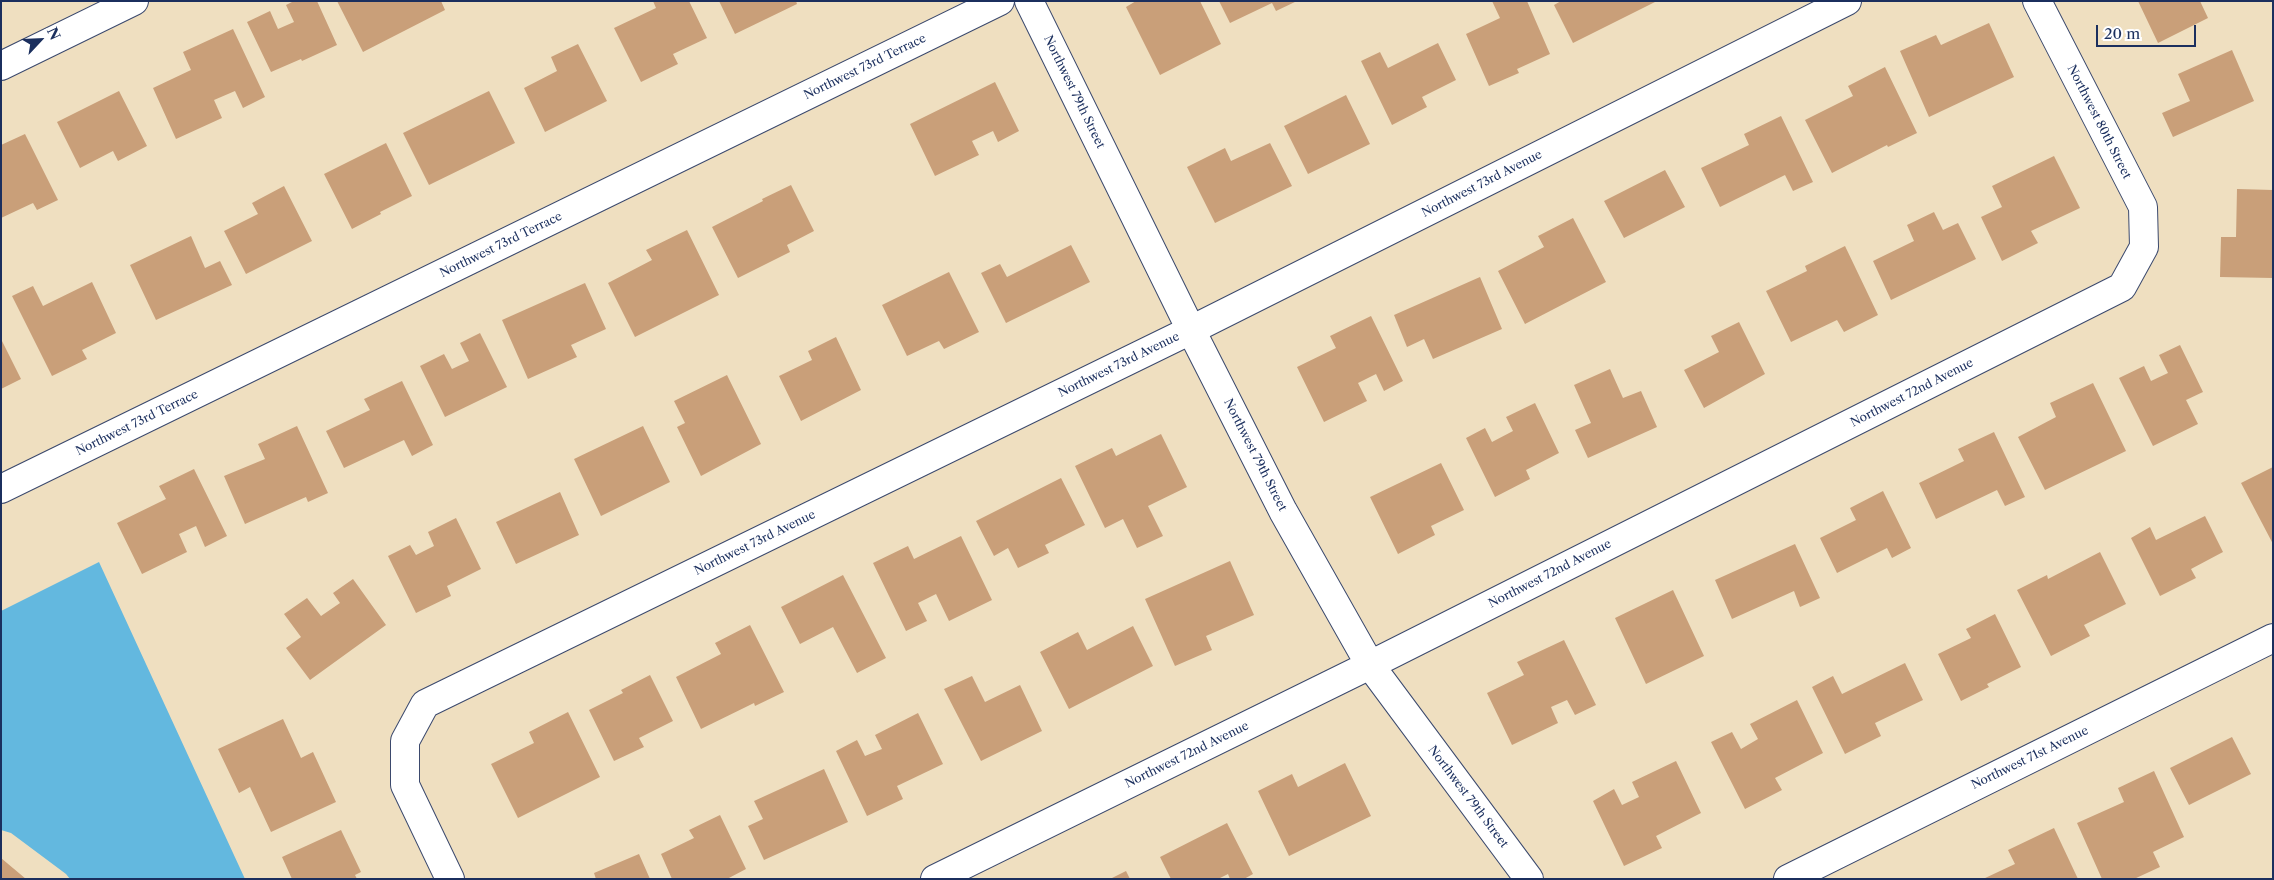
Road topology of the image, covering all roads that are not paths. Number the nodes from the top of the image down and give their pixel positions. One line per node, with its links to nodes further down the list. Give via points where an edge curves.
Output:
1 (134, 1): 6 (street)
2 (1000, 1): 9 (street, Northwest 73rd Terrace)
3 (1029, 1): 8 (street, Northwest 79th Street)
4 (1847, 1): 8 (street, Northwest 73rd Avenue)
5 (2037, 1): 7 (street, Northwest 80th Street, via 2143,207)
6 (1, 66)
7 (2144, 248): 11 (street, Northwest 72nd Avenue, via 2122,287)
8 (1191, 330): 11 (street, Northwest 79th Street, via 1284,511); 12 (street, Northwest 73rd Avenue, via 426,704 405,741 405,785)
9 (1, 489)
10 (2273, 638): 15 (street, Northwest 71st Avenue)
11 (1370, 665): 13 (street, Northwest 72nd Avenue); 14 (street, Northwest 79th Street)
12 (450, 879)
13 (935, 879)
14 (1529, 879)
15 (1788, 879)

